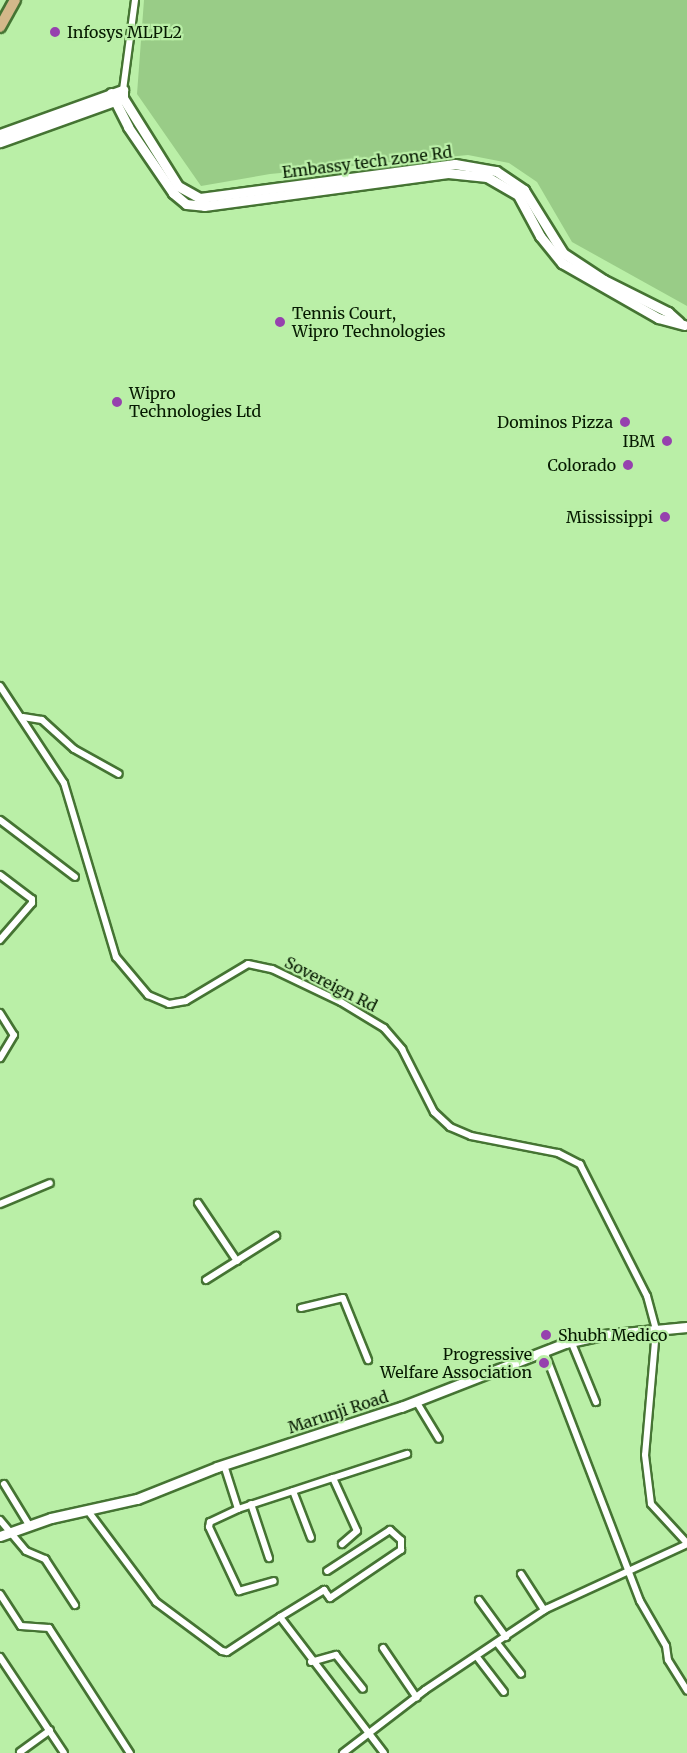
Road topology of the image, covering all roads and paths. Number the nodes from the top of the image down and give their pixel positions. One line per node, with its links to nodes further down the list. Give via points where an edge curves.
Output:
1 (15, 0): 3 (main road)
2 (135, 0): 4 (street)
3 (0, 27)
4 (123, 94): 5 (street); 8 (street, Embassy tech zone Rd, via 131,116 186,194 206,198 455,164 477,166 517,183 563,253)
5 (112, 96): 6 (street); 7 (street); 8 (street, via 173,193 186,204 204,206 448,173 487,177 518,195 540,236 562,263)
6 (0, 134)
7 (0, 142)
8 (624, 296): 9 (street, Embassy tech zone Rd, via 668,312)
9 (681, 323)
10 (0, 686): 11 (street, Sovereign Rd)
11 (23, 717): 12 (street, via 42,720 74,749); 27 (street, Sovereign Rd, via 64,783 113,949 136,984 148,995 169,1004 186,1001 248,964 287,975 370,1018 402,1049 434,1112 450,1127 471,1136 558,1153 580,1164 647,1296)
12 (119, 774)
13 (0, 820): 15 (street)
14 (0, 875): 16 (street, via 32,898 32,903)
15 (75, 877)
16 (0, 940)
17 (0, 1013): 18 (street, via 14,1035)
18 (0, 1058)
19 (50, 1183): 21 (street)
20 (198, 1203): 23 (street)
21 (0, 1204)
22 (276, 1236): 23 (street)
23 (237, 1261): 24 (street)
24 (206, 1280)
25 (301, 1308): 30 (street, via 343,1298)
26 (687, 1327): 27 (street, Marunji Road)
27 (656, 1329): 28 (street, Marunji Road); 46 (street, via 645,1455 651,1503)
28 (571, 1341): 29 (street, Marunji Road); 32 (street)
29 (544, 1351): 31 (street, Marunji Road); 50 (street)
30 (368, 1360)
31 (417, 1401): 33 (street); 35 (street, Marunji Road)
32 (596, 1402)
33 (439, 1439)
34 (407, 1454): 36 (street)
35 (224, 1465): 40 (street); 41 (street, Marunji Road, via 137,1499)
36 (333, 1478): 38 (street); 47 (street, via 357,1531)
37 (4, 1484): 43 (street)
38 (293, 1491): 39 (street); 45 (street)
39 (251, 1504): 40 (street); 48 (street)
40 (238, 1509): 52 (street, via 208,1524 237,1588 239,1591)
41 (88, 1511): 43 (street, Marunji Road); 57 (street, via 156,1602 222,1651 227,1652)
42 (0, 1520): 44 (street)
43 (29, 1525): 44 (street, Marunji Road)
44 (5, 1534): 55 (street, via 26,1551 45,1559)
45 (311, 1538)
46 (687, 1543): 50 (street)
47 (342, 1544)
48 (269, 1558)
49 (327, 1571): 57 (street, via 390,1530 401,1540 401,1550 330,1598 324,1590)
50 (631, 1572): 56 (street); 66 (street, via 640,1601)
51 (521, 1574): 56 (street)
52 (273, 1581)
53 (0, 1594): 73 (street, via 21,1626 49,1629)
54 (478, 1600): 58 (street)
55 (75, 1605)
56 (544, 1610): 58 (street)
57 (280, 1617): 63 (street)
58 (506, 1636): 59 (street)
59 (496, 1643): 61 (street); 64 (street)
60 (383, 1648): 68 (street)
61 (477, 1657): 67 (street); 68 (street)
62 (0, 1658): 69 (street)
63 (311, 1662): 65 (street, via 336,1655); 70 (street)
64 (521, 1674)
65 (363, 1689)
66 (687, 1690)
67 (504, 1692)
68 (417, 1698): 70 (street)
69 (50, 1730): 71 (street); 72 (street)
70 (369, 1736): 74 (street); 75 (street)
71 (20, 1752)
72 (64, 1753)
73 (130, 1753)
74 (343, 1753)
75 (384, 1753)

